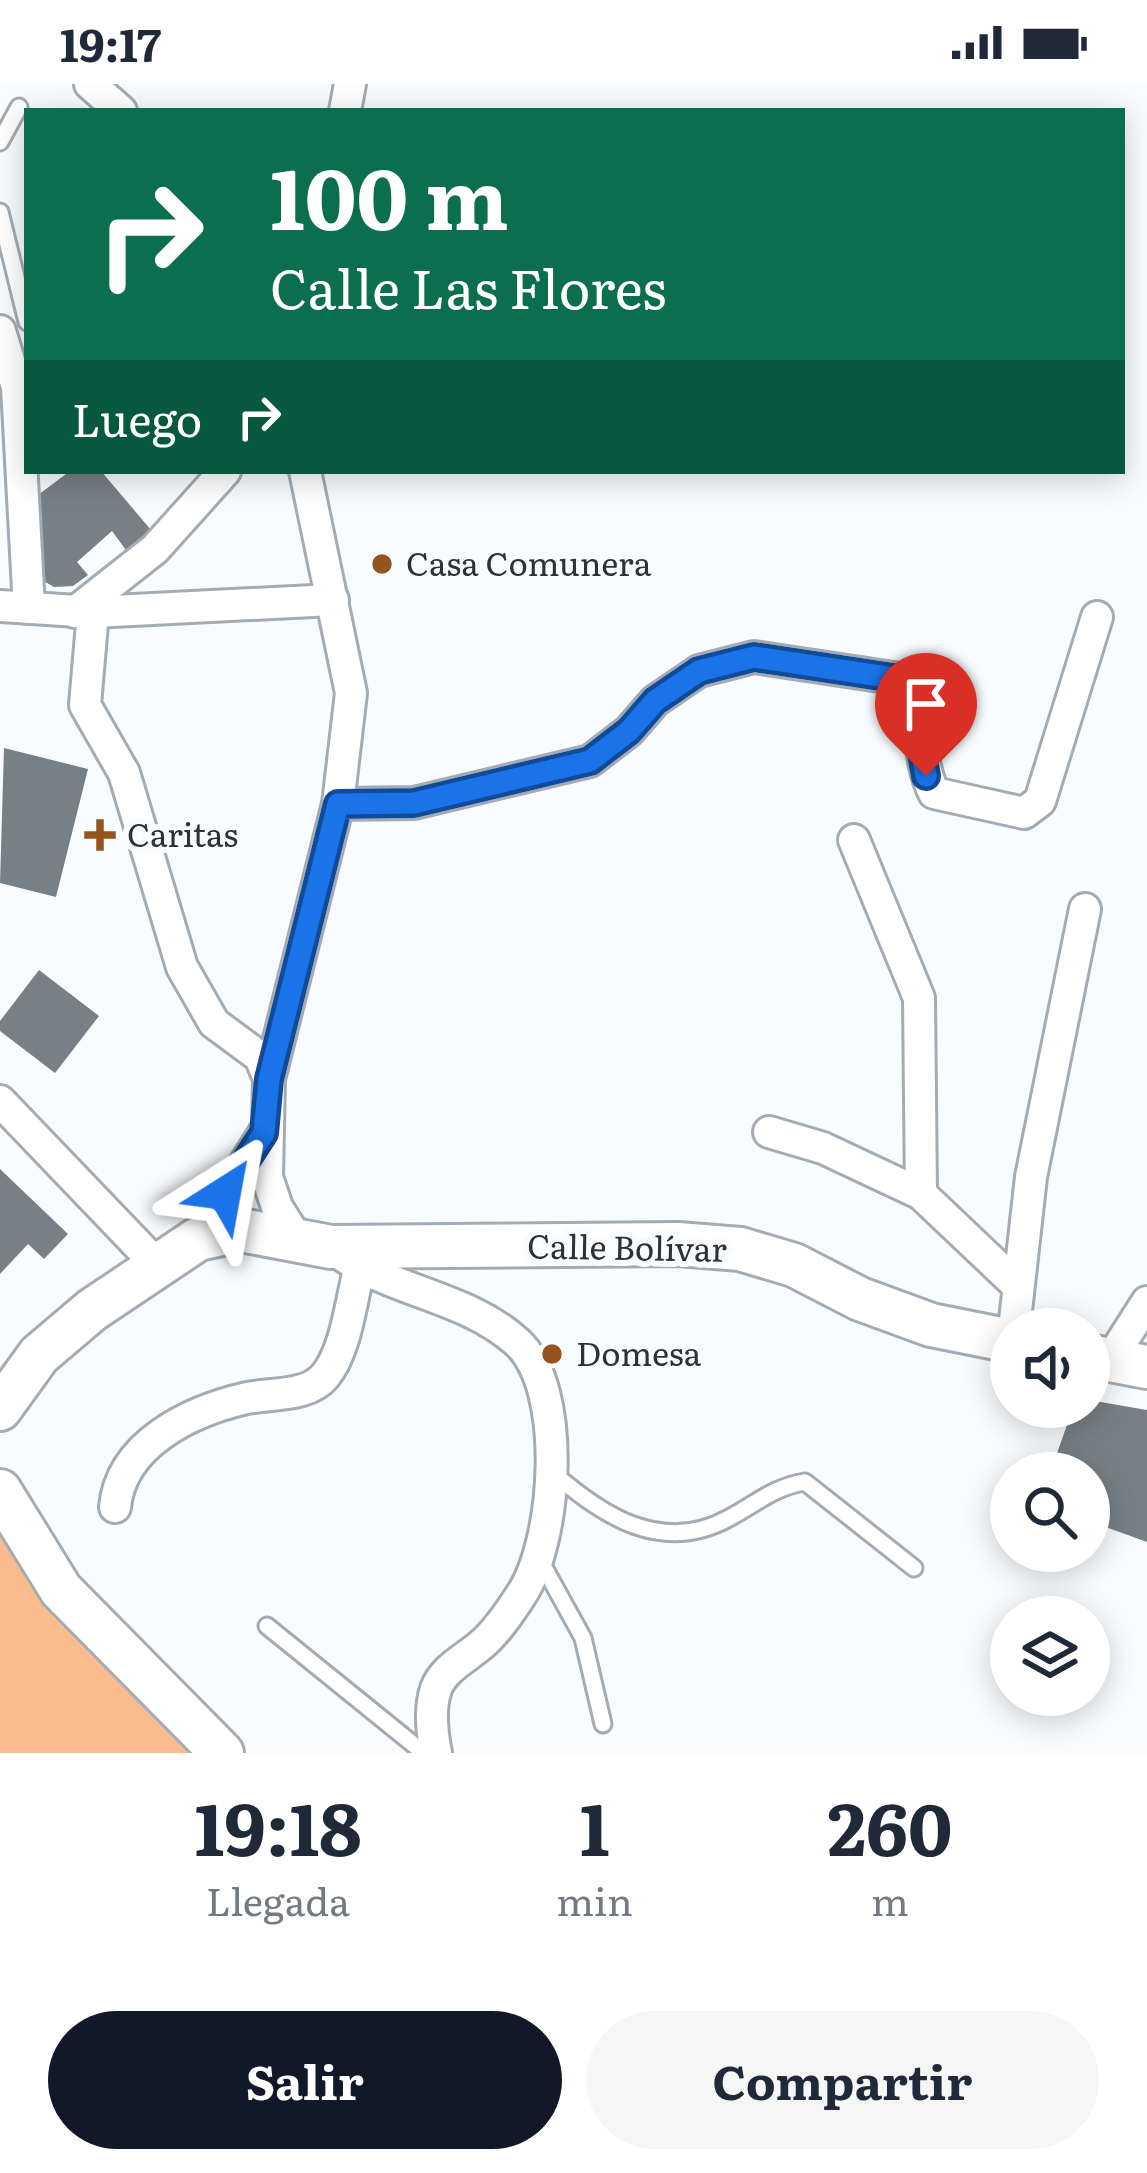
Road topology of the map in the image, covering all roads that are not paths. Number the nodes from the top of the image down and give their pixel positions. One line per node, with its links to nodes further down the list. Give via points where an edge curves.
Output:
1 (90, 84): 3 (street)
2 (19, 107): 4 (lane)
3 (118, 108)
4 (0, 142)
5 (0, 212): 6 (lane)
6 (24, 310)
7 (0, 331): 8 (street)
8 (22, 418): 12 (street)
9 (222, 474): 13 (street)
10 (306, 474): 11 (street)
11 (333, 600): 13 (street); 15 (street, via 351,692)
12 (14, 607): 13 (street)
13 (84, 612): 18 (street, via 85,705 124,773 182,967 214,1023 260,1058)
14 (1096, 617): 15 (street, via 1040,801 1024,813 934,793 911,692 900,679 754,657 699,671 590,761 414,803)
15 (338, 804): 18 (street)
16 (854, 840): 22 (street, via 919,998)
17 (1085, 909): 26 (street, via 1031,1177)
18 (269, 1079): 21 (street)
19 (0, 1101): 25 (street)
20 (769, 1132): 22 (street)
21 (264, 1133): 23 (street); 24 (street, via 277,1207)
22 (921, 1194): 26 (street)
23 (198, 1239): 24 (street, Calle Bolívar, via 241,1230); 25 (street)
24 (330, 1253): 29 (street, Calle Bolívar, via 678,1244 740,1250 931,1325); 32 (street, via 482,1316 521,1346 545,1388); 34 (street, via 326,1375 308,1388 202,1411 130,1458)
25 (160, 1267): 31 (street, via 39,1355)
26 (1018, 1286): 28 (street)
27 (1147, 1302): 30 (street)
28 (1016, 1308)
29 (990, 1336)
30 (1115, 1361)
31 (0, 1409)
32 (551, 1471): 35 (street); 36 (lane, via 625,1525 668,1534 725,1520 771,1491 805,1482)
33 (0, 1491): 39 (street, via 61,1590)
34 (115, 1508)
35 (540, 1560): 38 (lane, via 583,1637); 41 (street, via 485,1643 436,1687)
36 (914, 1568)
37 (267, 1626): 40 (lane)
38 (603, 1724)
39 (222, 1753)
40 (424, 1753)
41 (436, 1753)

